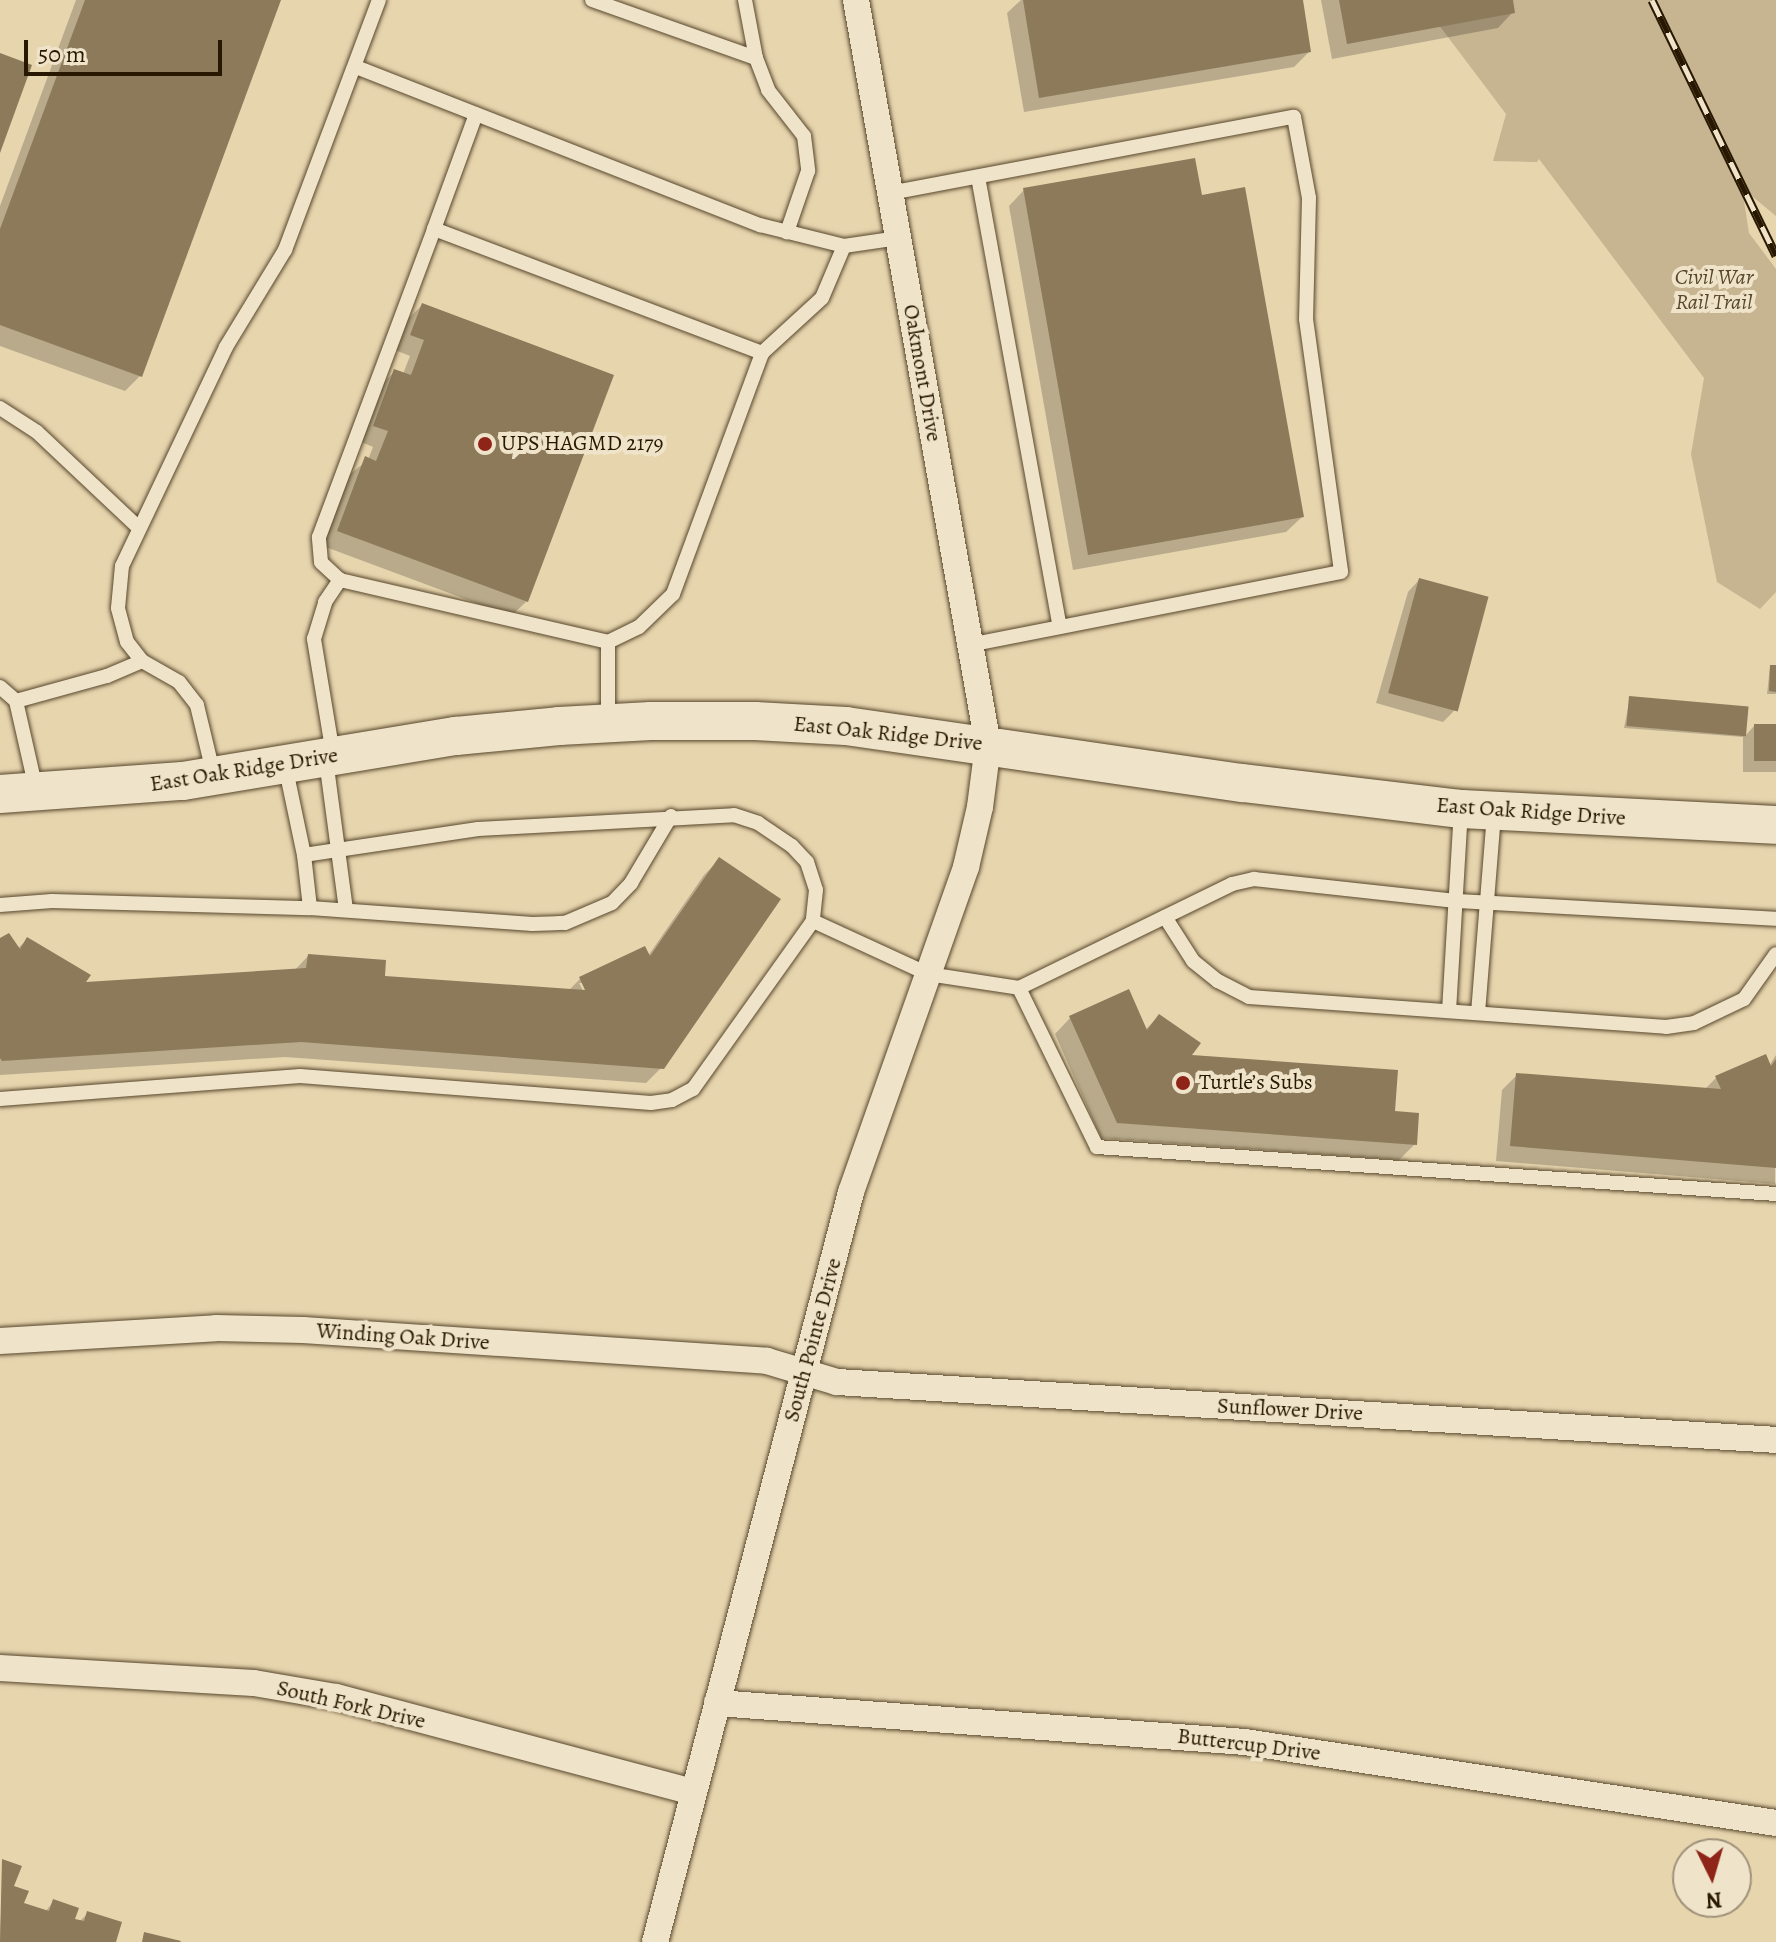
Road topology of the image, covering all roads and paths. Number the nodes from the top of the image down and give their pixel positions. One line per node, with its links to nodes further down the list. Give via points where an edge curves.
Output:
1 (379, 0): 6 (lane)
2 (592, 0): 5 (lane)
3 (745, 0): 5 (lane)
4 (856, 0): 9 (street, Oakmont Drive)
5 (756, 58): 11 (lane, via 768,90 804,136 808,171)
6 (356, 67): 7 (lane); 16 (lane, via 285,250 226,347)
7 (476, 114): 10 (lane); 11 (lane)
8 (978, 177): 9 (lane); 18 (lane); 18 (lane, via 1294,117 1309,198 1306,319 1341,572)
9 (890, 193): 12 (street, Oakmont Drive)
10 (434, 229): 14 (lane); 17 (lane, via 319,537 321,562)
11 (787, 232): 13 (lane)
12 (898, 238): 13 (lane); 20 (street, Oakmont Drive)
13 (844, 246): 14 (lane, via 822,298)
14 (762, 353): 19 (lane, via 673,594 639,627)
15 (0, 408): 16 (lane, via 37,432)
16 (139, 528): 21 (lane, via 122,566 118,608 127,642)
17 (340, 580): 19 (lane); 26 (lane, via 325,602 314,639)
18 (1060, 627): 20 (lane)
19 (608, 642): 24 (lane)
20 (970, 645): 25 (street, Oakmont Drive)
21 (142, 661): 23 (lane); 28 (lane, via 179,682 197,705)
22 (0, 687): 23 (lane)
23 (16, 701): 29 (lane)
24 (607, 723): 25 (main road, East Oak Ridge Drive, via 846,726); 26 (main road, East Oak Ridge Drive, via 456,736)
25 (988, 745): 30 (main road, East Oak Ridge Drive, via 1243,783); 44 (street, South Pointe Drive, via 966,867)
26 (330, 757): 27 (main road, East Oak Ridge Drive); 33 (lane)
27 (285, 765): 28 (main road, East Oak Ridge Drive); 34 (lane)
28 (214, 776): 29 (main road, East Oak Ridge Drive)
29 (18, 794)
30 (1478, 810): 32 (main road, East Oak Ridge Drive); 35 (lane); 36 (lane)
31 (671, 816): 33 (lane, via 478,829); 39 (lane, via 622,893 590,915 565,923); 42 (lane, via 734,815 758,823 792,846 807,862 816,890)
32 (1776, 825)
33 (339, 850): 34 (lane); 39 (lane)
34 (304, 855): 38 (lane)
35 (1456, 901): 36 (lane); 40 (lane, via 1254,879 1232,884); 46 (lane)
36 (1487, 903): 41 (lane); 47 (lane)
37 (0, 905): 38 (lane, via 52,901)
38 (310, 908): 39 (lane)
39 (346, 910)
40 (1165, 917): 45 (lane); 46 (lane, via 1193,961 1249,997)
41 (1776, 919)
42 (813, 921): 44 (lane); 48 (lane, via 693,1089 672,1100 651,1103 300,1076)
43 (1776, 954): 47 (lane, via 1744,999 1694,1023 1666,1027)
44 (928, 974): 45 (lane); 51 (street, South Pointe Drive, via 851,1192)
45 (1019, 988): 49 (lane, via 1097,1147)
46 (1449, 1011): 47 (lane)
47 (1478, 1013)
48 (0, 1099)
49 (1776, 1194)
50 (0, 1341): 51 (street, Winding Oak Drive, via 216,1328 303,1330 767,1361)
51 (805, 1372): 52 (street, Sunflower Drive, via 837,1382); 54 (street, South Pointe Drive)
52 (1776, 1440)
53 (0, 1668): 55 (street, South Fork Drive, via 254,1683 336,1697)
54 (717, 1703): 55 (street, South Pointe Drive); 56 (street, Buttercup Drive, via 1245,1742)
55 (694, 1792): 57 (street, South Pointe Drive)
56 (1776, 1823)
57 (655, 1942)

